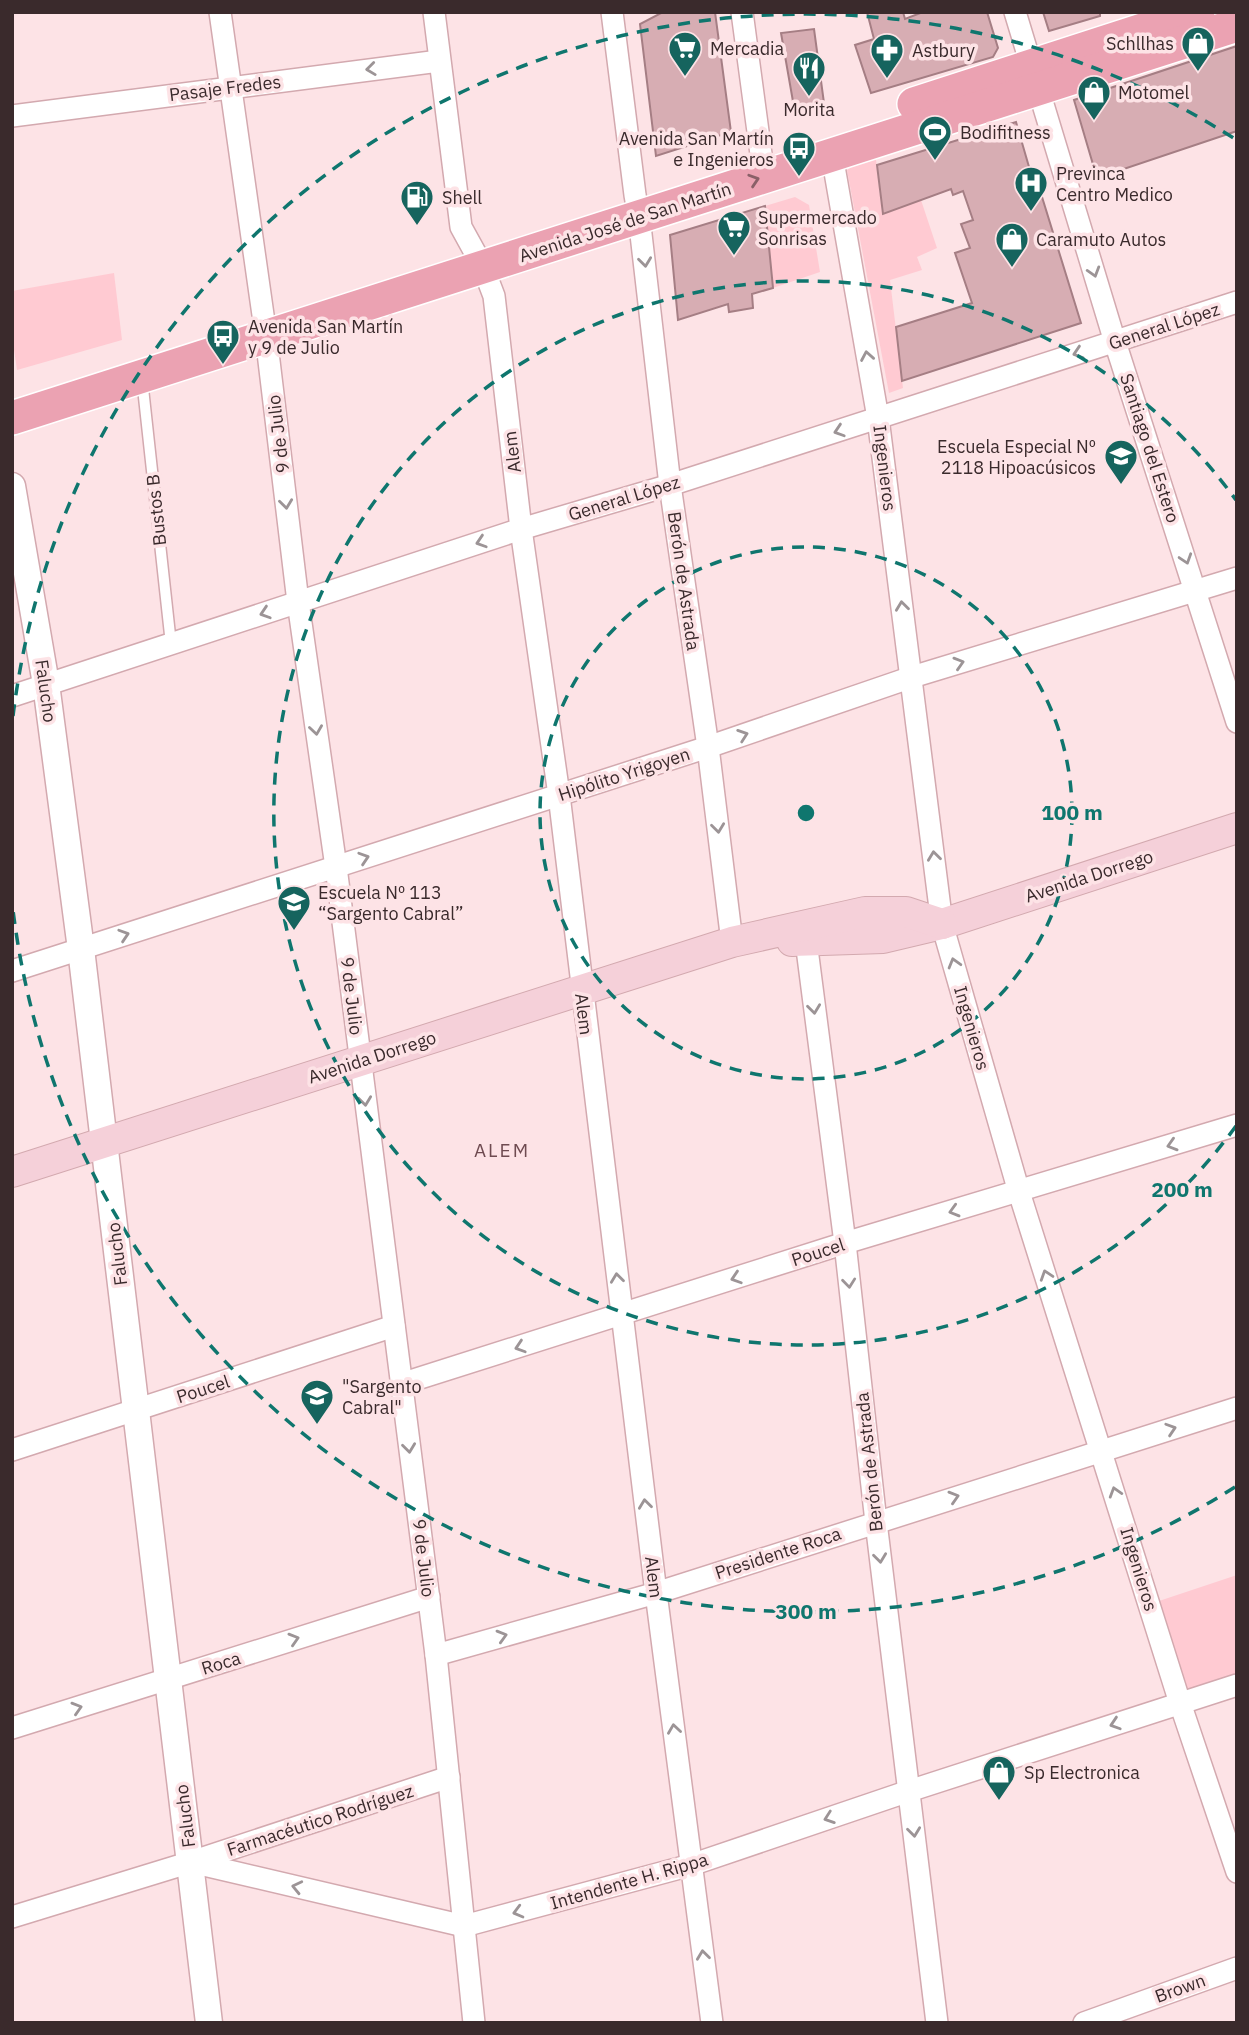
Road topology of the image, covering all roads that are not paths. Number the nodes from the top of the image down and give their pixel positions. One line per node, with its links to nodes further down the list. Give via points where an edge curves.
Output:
1 (220, 12): 10 (street, 9 de Julio)
2 (433, 12): 8 (street, Alem)
3 (612, 12): 14 (street, Berón de Astrada)
4 (742, 12): 12 (street)
5 (1015, 12): 9 (street, Santiago del Estero)
6 (1198, 12): 9 (main road, Avenida José de San Martín)
7 (1237, 25): 9 (main road, Avenida José de San Martín)
8 (439, 61): 10 (street, Pasaje Fredes, one-way to 10); 15 (street, Alem, via 461,227)
9 (1036, 77): 12 (main road, Avenida José de San Martín); 13 (main road, Avenida José de San Martín); 18 (street, Santiago del Estero, one-way to 18)
10 (230, 87): 11 (street, Pasaje Fredes); 17 (street, 9 de Julio)
11 (12, 116)
12 (761, 154): 14 (main road, Avenida José de San Martín)
13 (832, 155): 14 (main road, Avenida José de San Martín, one-way to 13); 22 (street, Ingenieros, one-way to 13)
14 (637, 206): 15 (main road, Avenida José de San Martín); 23 (street, Berón de Astrada, one-way to 23)
15 (477, 257): 17 (main road, Avenida José de San Martín); 25 (street, Alem, via 494,296)
16 (1237, 303): 18 (street, General López)
17 (265, 326): 19 (main road, Avenida José de San Martín); 20 (main road, Avenida José de San Martín); 28 (street, 9 de Julio, one-way to 28)
18 (1115, 342): 22 (street, General López, one-way to 22); 27 (street, Santiago del Estero, one-way to 27)
19 (142, 376): 21 (main road, Avenida José de San Martín); 29 (lane, Bustos B)
20 (12, 396)
21 (12, 418)
22 (878, 418): 23 (street, General López, one-way to 23); 30 (street, Ingenieros, one-way to 22)
23 (670, 485): 25 (street, General López); 34 (street, Berón de Astrada)
24 (12, 486): 31 (street, Falucho)
25 (521, 529): 28 (street, General López, one-way to 28); 35 (street, Alem)
26 (1237, 578): 27 (street, Hipólito Yrigoyen)
27 (1196, 591): 30 (street, Hipólito Yrigoyen, one-way to 27); 33 (street, Santiago del Estero)
28 (298, 602): 29 (street, General López, one-way to 29); 37 (street, 9 de Julio, one-way to 37)
29 (171, 644): 31 (street, General López)
30 (912, 677): 34 (street, Hipólito Yrigoyen, one-way to 30); 39 (street, Ingenieros, one-way to 30)
31 (46, 684): 32 (street, General López); 42 (street, Falucho)
32 (12, 696)
33 (1237, 722)
34 (708, 747): 35 (street, Hipólito Yrigoyen); 41 (street, Berón de Astrada, one-way to 41)
35 (559, 795): 37 (street, Hipólito Yrigoyen, one-way to 35); 44 (street, Alem)
36 (1237, 828): 39 (main road, Avenida Dorrego)
37 (336, 867): 42 (street, Hipólito Yrigoyen, one-way to 37); 45 (street, 9 de Julio)
38 (839, 917): 39 (main road, Avenida Dorrego, via 906,912); 40 (street); 41 (main road, Avenida Dorrego)
39 (942, 923): 40 (main road, Avenida Dorrego, via 883,938); 49 (street, Ingenieros, one-way to 39)
40 (806, 941): 41 (main road, Avenida Dorrego); 50 (street, Berón de Astrada, one-way to 50)
41 (732, 942): 44 (main road, Avenida Dorrego)
42 (81, 949): 43 (street, Hipólito Yrigoyen); 47 (street, Falucho)
43 (12, 971)
44 (581, 990): 45 (main road, Avenida Dorrego); 51 (street, Alem, one-way to 44)
45 (360, 1061): 47 (main road, Avenida Dorrego); 52 (street, 9 de Julio, one-way to 52)
46 (1237, 1125): 49 (street, Poucel, one-way to 49)
47 (103, 1144): 48 (main road, Avenida Dorrego); 55 (street, Falucho)
48 (12, 1172)
49 (1019, 1192): 50 (street, Poucel, one-way to 50); 57 (street, Ingenieros, one-way to 49)
50 (845, 1243): 51 (street, Poucel, one-way to 51); 58 (street, Berón de Astrada, one-way to 58)
51 (622, 1314): 53 (street, Poucel, one-way to 53); 59 (street, Alem, one-way to 51)
52 (394, 1326): 53 (street, 9 de Julio); 55 (street, Poucel)
53 (401, 1384): 60 (street, 9 de Julio, one-way to 60)
54 (1237, 1408): 57 (street, Presidente Roca, one-way to 54)
55 (136, 1411): 56 (street, Poucel); 62 (street, Falucho)
56 (12, 1450)
57 (1102, 1451): 58 (street, Presidente Roca, one-way to 57); 64 (street, Ingenieros, one-way to 57)
58 (876, 1522): 59 (street, Presidente Roca); 67 (street, Berón de Astrada, one-way to 67)
59 (656, 1593): 61 (street, Presidente Roca, one-way to 59); 69 (street, Alem, one-way to 59)
60 (429, 1597): 61 (street, 9 de Julio); 62 (street, Roca, one-way to 60)
61 (436, 1655): 66 (street, 9 de Julio)
62 (169, 1679): 65 (street, Roca, one-way to 62); 68 (street, Falucho)
63 (1237, 1685): 64 (street, Intendente H. Rippa)
64 (1180, 1703): 67 (street, Intendente H. Rippa, one-way to 67); 70 (street, Ingenieros)
65 (12, 1728)
66 (449, 1777): 68 (street, Farmacéutico Rodríguez); 72 (street, 9 de Julio)
67 (909, 1791): 69 (street, Intendente H. Rippa, one-way to 69); 77 (street, Berón de Astrada, one-way to 77)
68 (191, 1862): 71 (street); 72 (street, Intendente H. Rippa, one-way to 68); 74 (street, Falucho)
69 (691, 1865): 72 (street, Intendente H. Rippa, one-way to 72); 76 (street, Alem, one-way to 69)
70 (1237, 1872)
71 (12, 1917)
72 (464, 1926): 75 (street, 9 de Julio)
73 (1237, 1968): 78 (street, Brown)
74 (209, 2023)
75 (474, 2023)
76 (712, 2023)
77 (937, 2023)
78 (1084, 2023)

